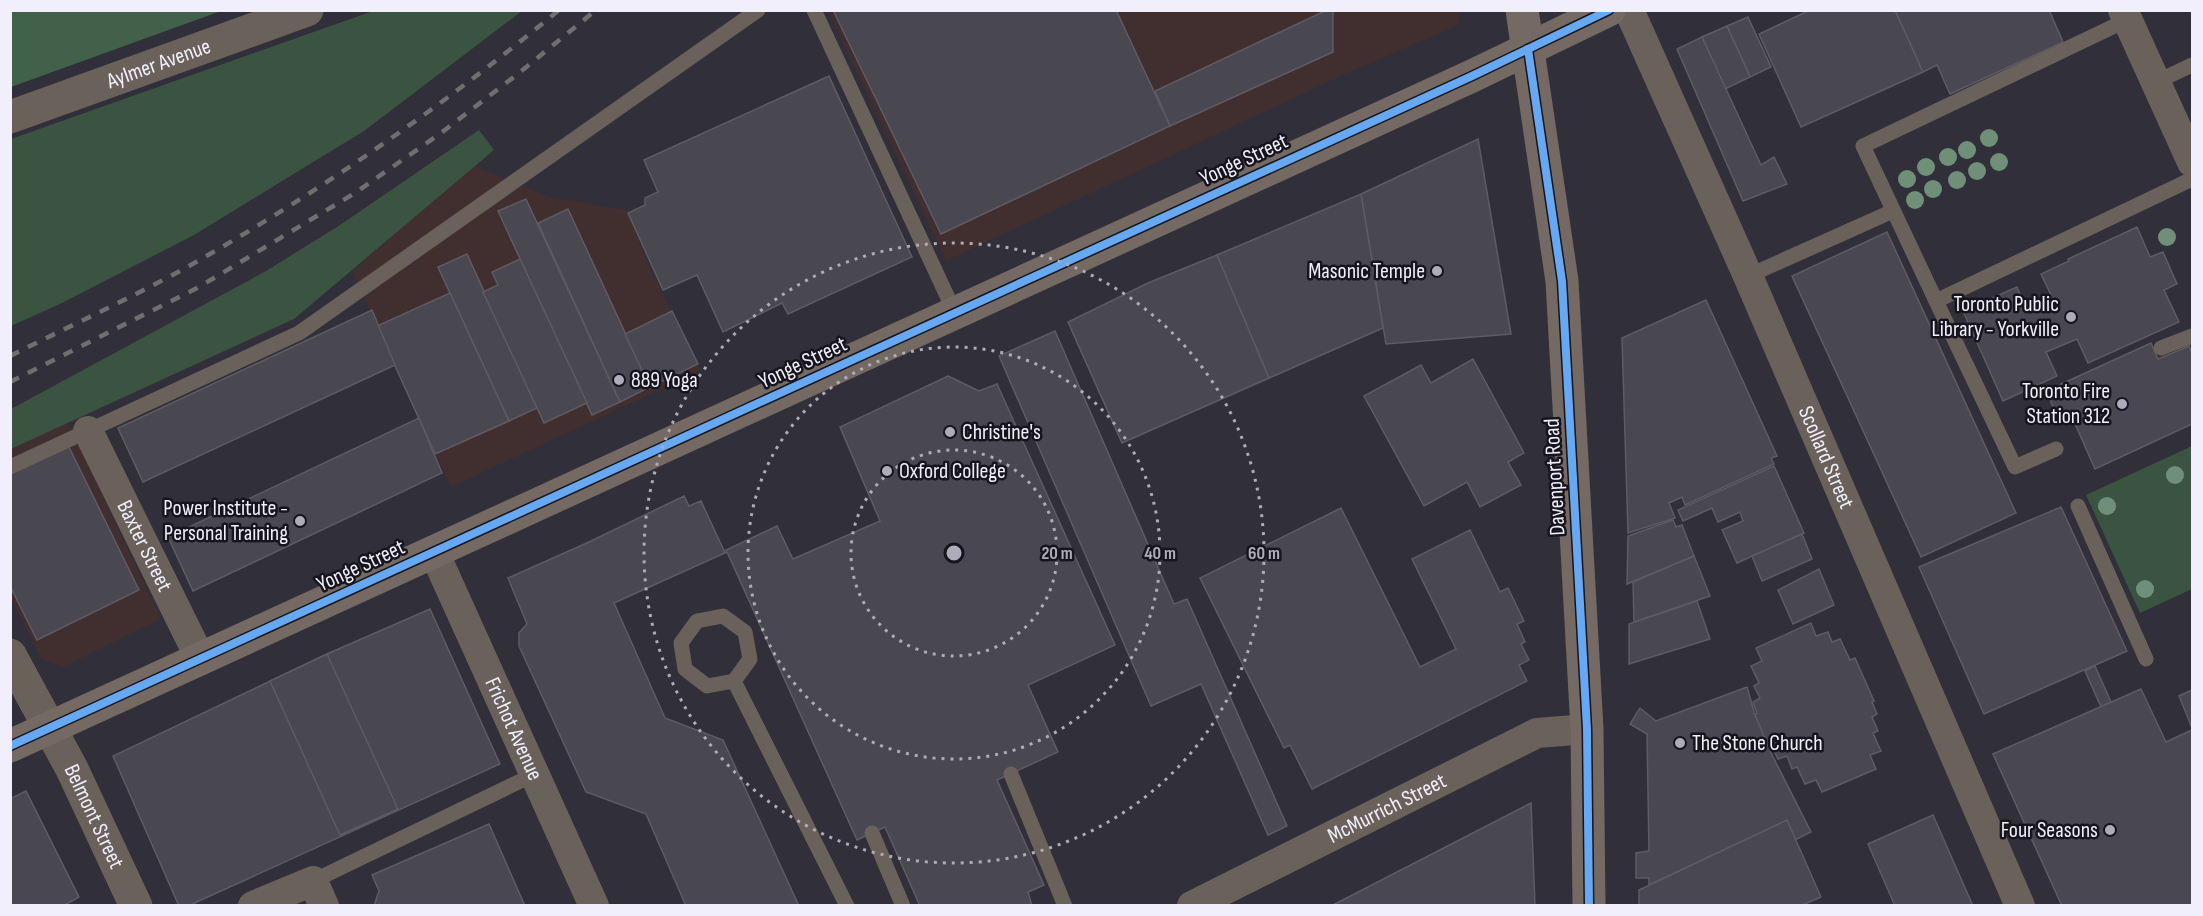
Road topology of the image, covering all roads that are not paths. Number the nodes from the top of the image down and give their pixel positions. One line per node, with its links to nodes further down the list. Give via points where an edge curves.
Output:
1 (307, 10): 11 (street, Aylmer Avenue)
2 (758, 10): 20 (lane, via 299,333)
3 (814, 10): 17 (lane)
4 (1522, 10): 8 (main road, Davenport Road)
5 (1609, 10): 8 (main road, Yonge Street)
6 (1629, 10): 15 (street, Scollard Street)
7 (2125, 15): 10 (street); 14 (lane, via 1863,146)
8 (1528, 49): 17 (main road, Yonge Street); 30 (main road, Davenport Road, via 1562,281)
9 (2193, 64): 10 (lane)
10 (2156, 82): 12 (street)
11 (10, 117)
12 (2193, 162)
13 (2193, 179): 16 (lane)
14 (1893, 211): 15 (lane); 16 (lane)
15 (1748, 276): 44 (street, Scollard Street)
16 (1936, 301): 21 (lane, via 2015,467)
17 (955, 313): 24 (main road, Yonge Street)
18 (2193, 336): 19 (lane)
19 (2161, 348)
20 (88, 431): 22 (lane); 27 (street, Baxter Street)
21 (2056, 449)
22 (10, 467)
23 (2078, 506): 26 (lane)
24 (434, 552): 27 (main road, Yonge Street); 32 (street, Frichot Avenue)
25 (10, 655): 29 (street)
26 (2146, 659)
27 (201, 660): 29 (main road, Yonge Street)
28 (734, 681): 28 (lane, via 750,659 745,632 723,616 697,621 681,643 685,669 707,686); 39 (lane)
29 (49, 729): 31 (main road, Yonge Street); 36 (street, Belmont Street)
30 (1587, 729): 42 (street, McMurrich Street, via 1537,733); 43 (main road, Davenport Road)
31 (10, 746)
32 (535, 774): 35 (lane); 38 (street, Frichot Avenue)
33 (1011, 774): 41 (lane)
34 (872, 833): 40 (lane)
35 (319, 893): 37 (street)
36 (136, 906)
37 (253, 906)
38 (594, 906)
39 (847, 906)
40 (903, 906)
41 (1065, 906)
42 (1192, 906)
43 (1589, 906)
44 (2020, 906)

